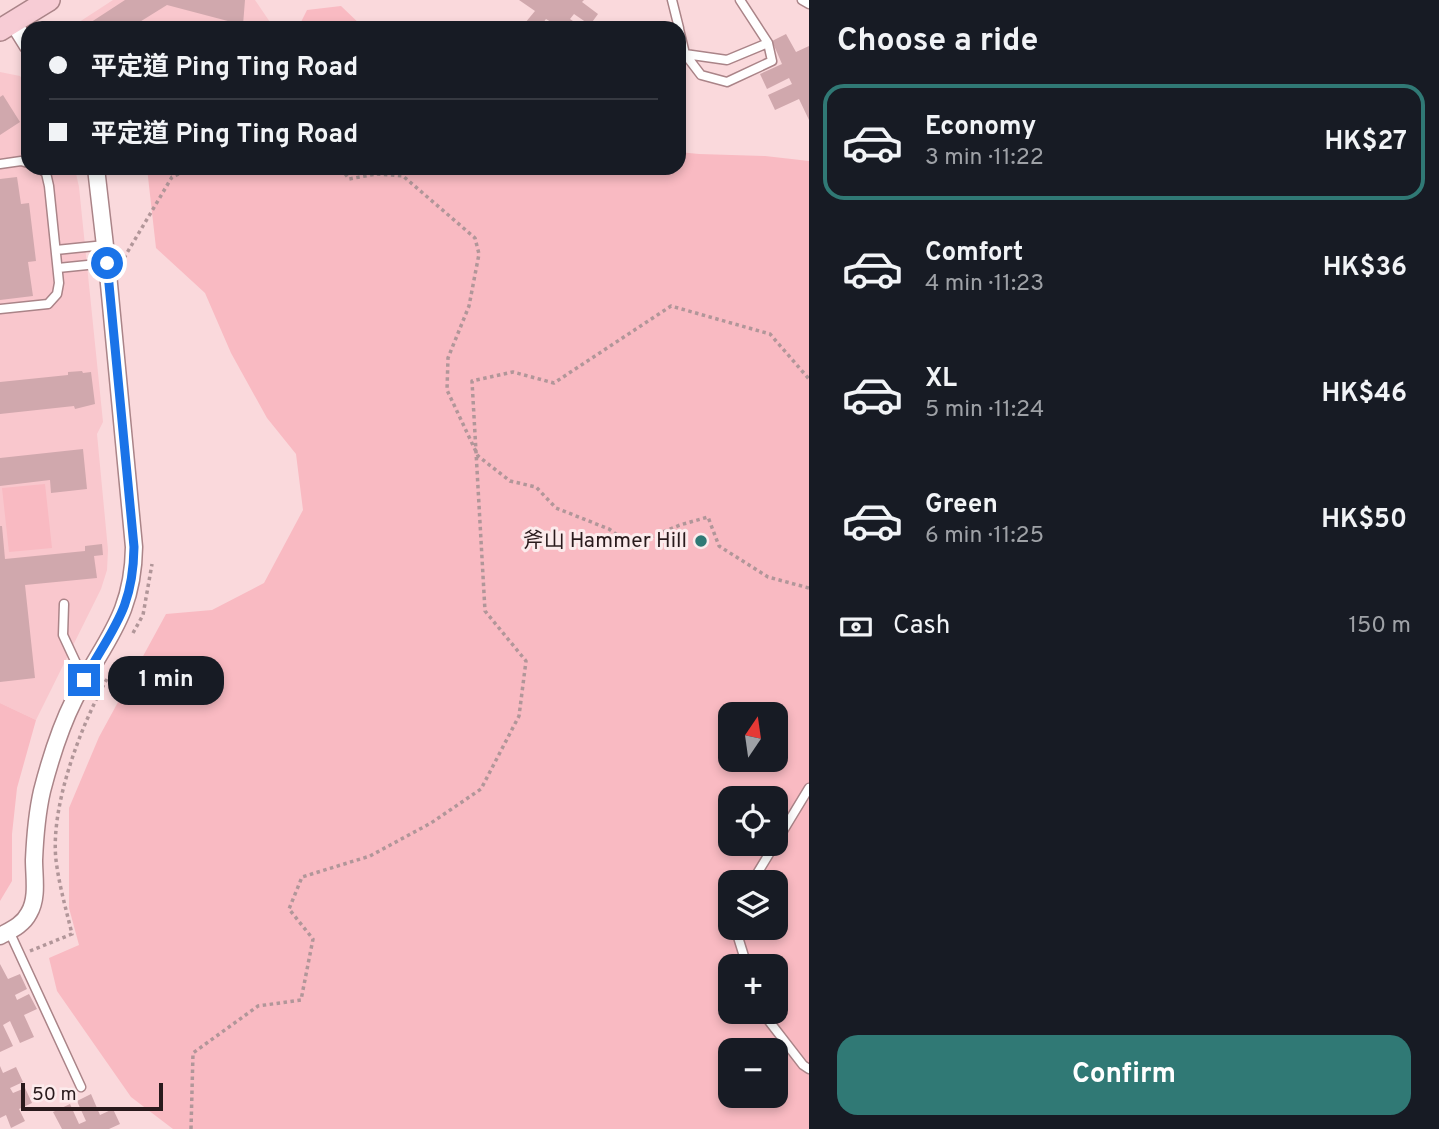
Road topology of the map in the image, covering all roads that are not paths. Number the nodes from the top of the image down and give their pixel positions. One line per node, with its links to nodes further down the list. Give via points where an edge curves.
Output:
1 (49, 0): 7 (main road)
2 (672, 0): 6 (lane)
3 (740, 0): 9 (lane)
4 (802, 0): 5 (lane)
5 (809, 4)
6 (677, 21)
7 (6, 26): 8 (street)
8 (21, 40)
9 (768, 43): 10 (lane, via 727,60); 11 (lane, via 772,61 727,82 701,75)
10 (686, 54)
11 (686, 55)
12 (21, 161): 13 (lane)
13 (0, 164)
14 (46, 175): 17 (lane)
15 (97, 175): 16 (street)
16 (105, 245): 17 (lane); 18 (street)
17 (56, 250): 19 (lane)
18 (115, 261): 19 (lane); 22 (street, via 134,568 121,616)
19 (58, 268): 20 (lane, via 57,294 48,304)
20 (0, 309)
21 (64, 604): 22 (lane, via 63,635)
22 (84, 680): 25 (street, via 60,731 41,794 32,905 26,918)
23 (809, 788): 24 (lane)
24 (759, 870)
25 (5, 933): 28 (lane, via 20,954)
26 (771, 1024): 27 (lane)
27 (809, 1069)
28 (81, 1087)

